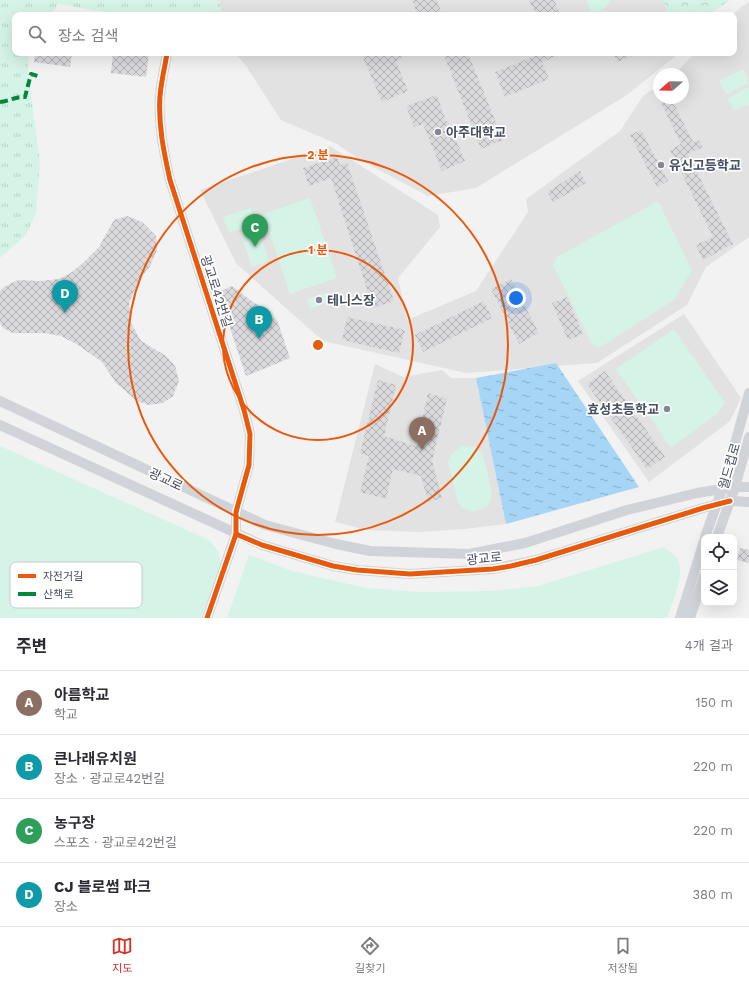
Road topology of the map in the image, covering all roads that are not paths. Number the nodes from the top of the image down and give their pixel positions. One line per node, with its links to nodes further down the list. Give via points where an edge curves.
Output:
1 (167, 56): 12 (main road, 광교로42번길, via 160,97 164,153 170,180 250,434 249,465)
2 (749, 394): 8 (main road, 월드컵로)
3 (0, 401): 12 (main road, 광교로)
4 (0, 425): 13 (main road, 광교로)
5 (749, 437): 6 (main road, 월드컵로)
6 (735, 487): 7 (main road, 광교로); 8 (main road, 광교로); 9 (main road, 월드컵로)
7 (749, 487)
8 (722, 490): 11 (main road, 월드컵로); 12 (main road, 광교로, via 697,493 627,510 525,543 469,554 370,551 265,525)
9 (730, 502): 10 (main road, 광교로); 11 (main road, 광교로); 15 (main road, 월드컵로)
10 (749, 502)
11 (716, 505): 13 (main road, 광교로, via 536,560 493,569 410,574 357,570 333,566 262,545); 14 (main road, 월드컵로)
12 (236, 512): 13 (main road, 광교로42번길)
13 (236, 534): 18 (main road, 광교로42번길)
14 (706, 534)
15 (719, 534)
16 (701, 555): 19 (main road)
17 (701, 584): 19 (main road)
18 (207, 618)
19 (688, 618)

